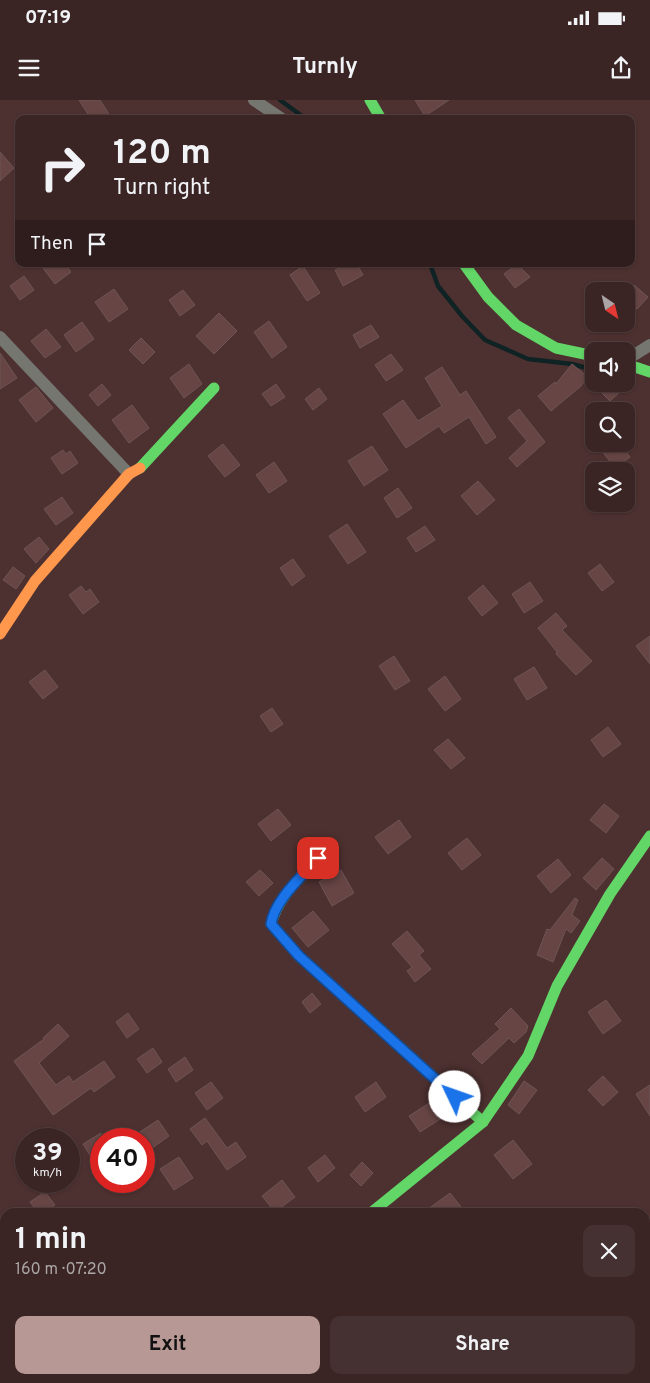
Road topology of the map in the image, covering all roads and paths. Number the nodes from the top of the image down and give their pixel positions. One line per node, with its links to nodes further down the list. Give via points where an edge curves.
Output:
1 (254, 100): 3 (street)
2 (370, 100): 4 (main road)
3 (276, 115)
4 (379, 115)
5 (466, 267): 8 (main road, via 488,297 516,325 556,348)
6 (0, 337): 13 (street)
7 (650, 345): 9 (street)
8 (585, 354)
9 (635, 354)
10 (635, 367): 11 (main road)
11 (650, 372)
12 (214, 388): 13 (main road, via 140,468)
13 (130, 474): 14 (main road, via 36,581)
14 (0, 634)
15 (650, 836): 17 (main road, via 610,894 557,986 528,1056)
16 (318, 858): 17 (main road, via 280,901 272,914 271,924 299,956)
17 (482, 1122): 18 (main road)
18 (377, 1208)

